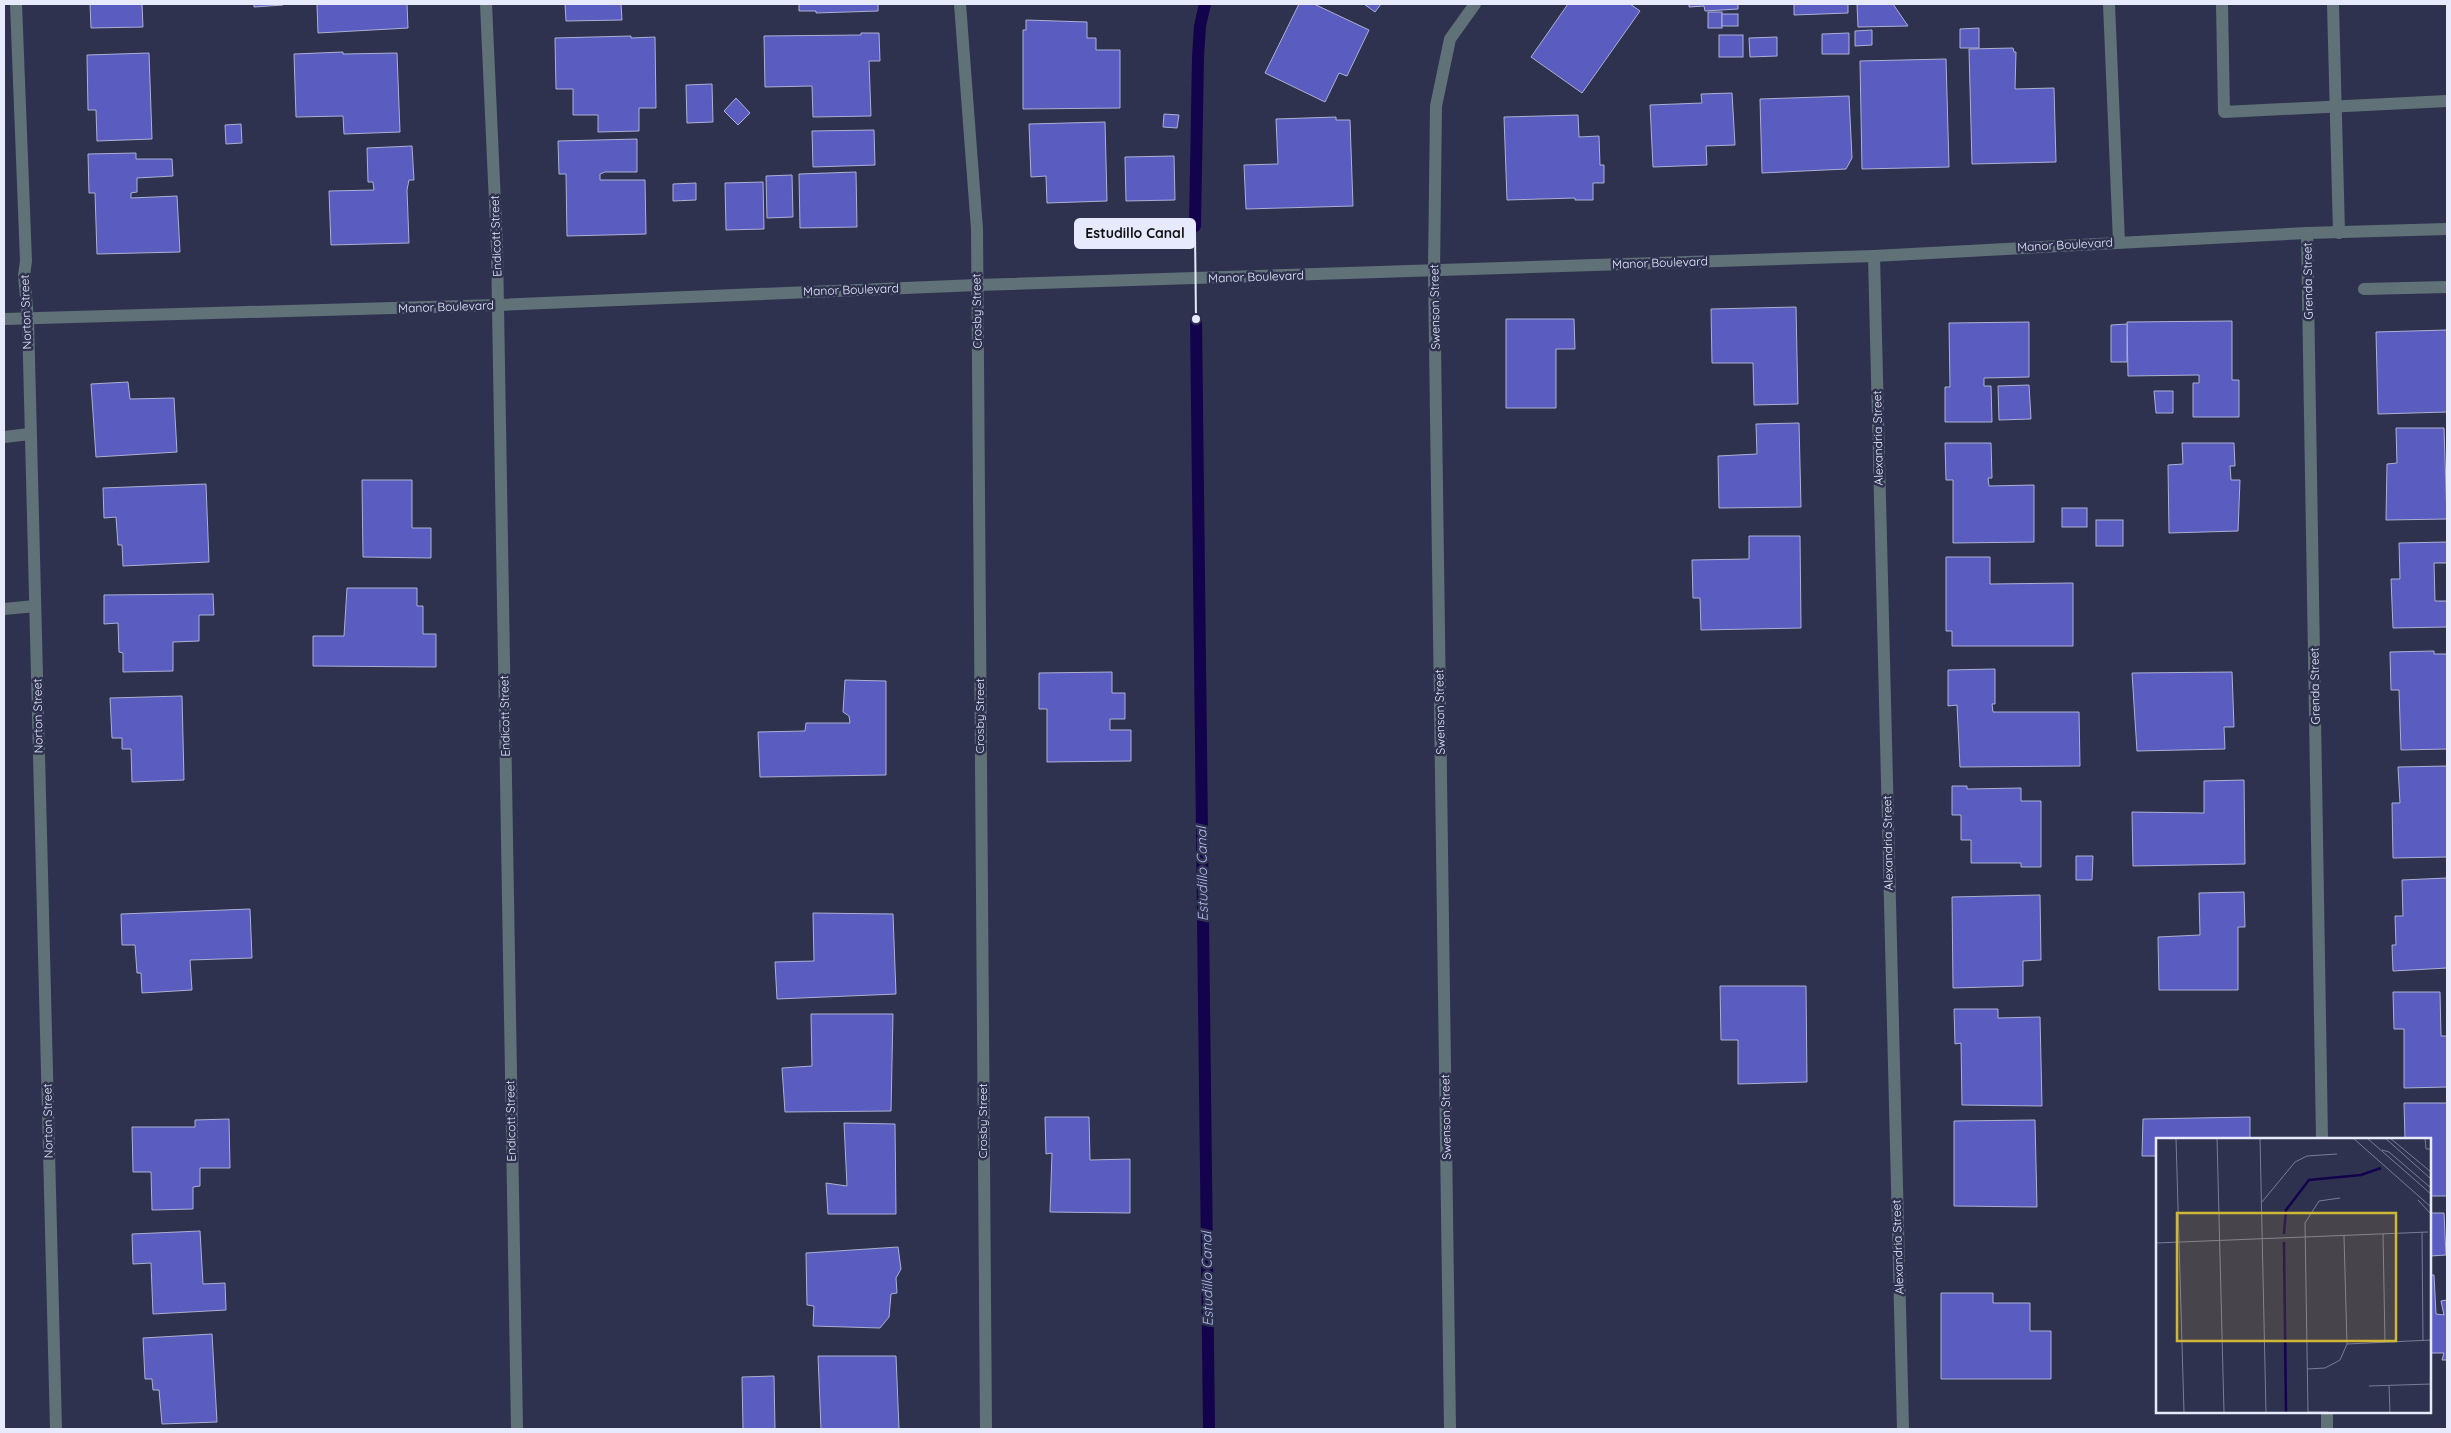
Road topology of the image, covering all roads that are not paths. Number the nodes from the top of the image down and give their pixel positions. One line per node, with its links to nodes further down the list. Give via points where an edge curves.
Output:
1 (16, 4): 21 (street, Norton Street)
2 (486, 4): 19 (street, Endicott Street)
3 (960, 4): 16 (street, Crosby Street, via 977,229)
4 (1475, 4): 15 (street, Swenson Street, via 1450,39 1436,106)
5 (2109, 4): 13 (street)
6 (2222, 4): 9 (street, via 2224,112)
7 (2333, 4): 9 (street)
8 (2447, 101): 9 (street)
9 (2335, 106): 12 (street)
10 (2447, 229): 12 (street, Manor Boulevard)
11 (2307, 233): 12 (street, Manor Boulevard); 13 (street, Manor Boulevard); 26 (street, Grenda Street)
12 (2339, 233)
13 (2119, 242): 14 (street, Manor Boulevard)
14 (1874, 256): 15 (street, Manor Boulevard); 32 (street, Alexandria Street)
15 (1434, 272): 16 (street, Manor Boulevard); 31 (street, Swenson Street)
16 (977, 285): 19 (street, Manor Boulevard); 30 (street, Crosby Street)
17 (2447, 287): 18 (street)
18 (2364, 289)
19 (497, 305): 21 (street, Manor Boulevard); 29 (street, Endicott Street)
20 (4, 319): 21 (street, Manor Boulevard)
21 (28, 319): 22 (street, Norton Street)
22 (30, 434): 23 (street); 24 (street, Norton Street)
23 (4, 437)
24 (35, 606): 25 (street); 28 (street, Norton Street)
25 (4, 608)
26 (2322, 1138)
27 (2327, 1413): 33 (street)
28 (56, 1429)
29 (517, 1429)
30 (986, 1429)
31 (1450, 1429)
32 (1903, 1429)
33 (2328, 1429)

